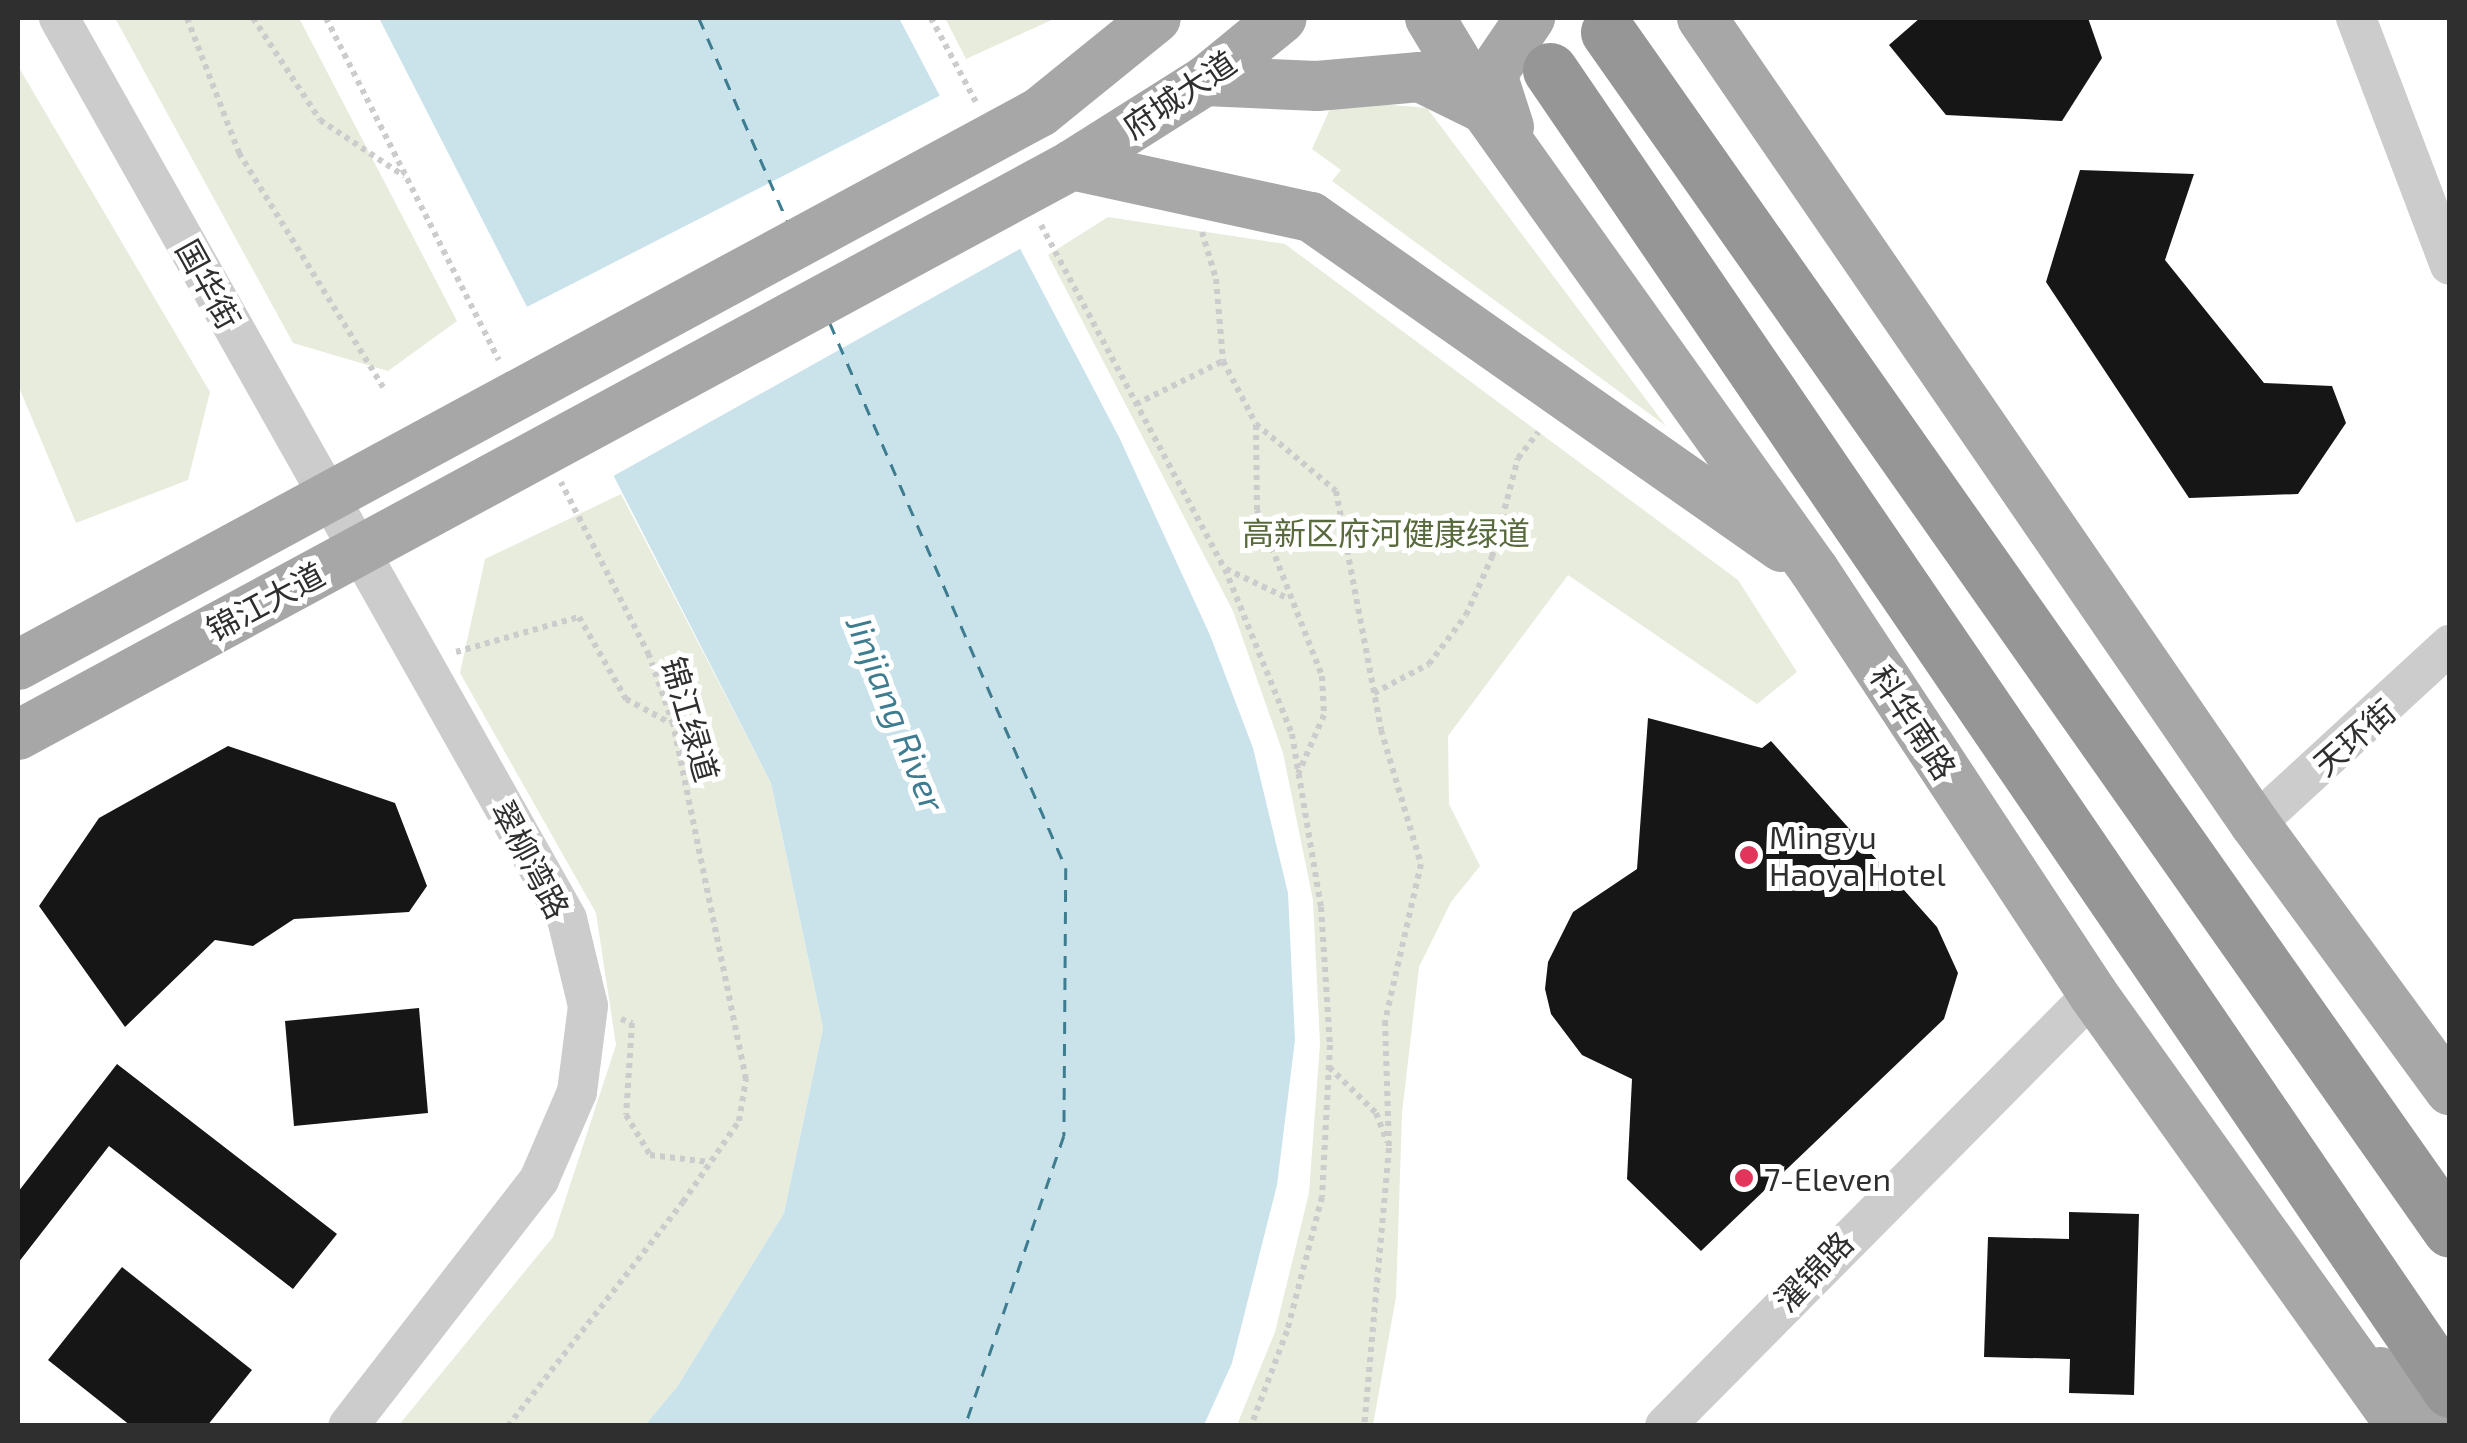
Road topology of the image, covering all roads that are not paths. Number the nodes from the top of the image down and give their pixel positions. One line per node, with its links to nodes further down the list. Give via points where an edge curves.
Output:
1 (59, 18): 16 (street, 国华街)
2 (1156, 18): 16 (main road, 锦江大道, via 1040,112)
3 (1282, 18): 10 (main road, 府城大道)
4 (1430, 18): 11 (main road, 科华南路)
5 (1530, 18): 12 (main road, via 1492,74)
6 (2356, 18): 14 (street)
7 (1701, 26): 22 (main road)
8 (1608, 32): 25 (highway)
9 (1550, 70): 27 (highway, 科华南路)
10 (1205, 81): 11 (main road, via 1317,86 1420,77); 13 (main road, 府城大道)
11 (1485, 109): 12 (main road, 科华南路)
12 (1517, 153): 18 (main road, 科华南路)
13 (1072, 165): 15 (main road, 府城大道); 18 (main road, via 1311,216)
14 (2450, 265)
15 (536, 473): 17 (main road, 锦江大道)
16 (330, 498): 17 (street, 国华街); 20 (main road, 锦江大道)
17 (358, 551): 21 (main road, 锦江大道); 28 (street, 翠柳湾路, via 566,918 588,1006 577,1092 539,1180)
18 (1814, 570): 23 (main road, 科华南路)
19 (2450, 645): 22 (street, 天环街)
20 (18, 665)
21 (18, 736)
22 (2255, 824): 24 (main road)
23 (2092, 994): 26 (main road, 科华南路); 29 (street, 濯锦路)
24 (2450, 1090)
25 (2450, 1230)
26 (2333, 1335): 30 (main road, 科华南路); 31 (main road)
27 (2450, 1390)
28 (348, 1426)
29 (1664, 1426)
30 (2401, 1426)
31 (2447, 1426)

